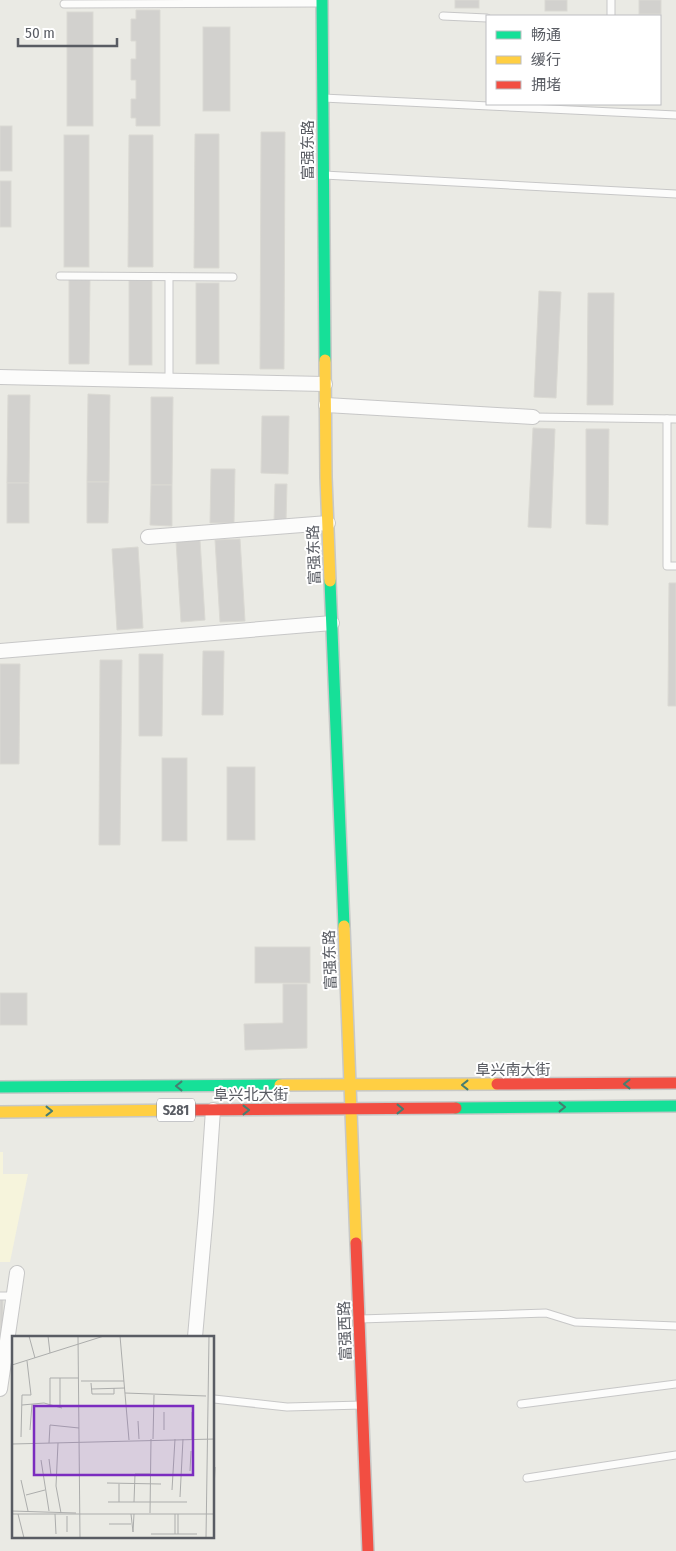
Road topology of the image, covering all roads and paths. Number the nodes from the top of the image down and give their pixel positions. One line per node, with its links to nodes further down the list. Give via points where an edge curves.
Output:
1 (611, 0): 4 (lane)
2 (322, 2): 3 (lane); 7 (street, 富强东路)
3 (64, 4)
4 (611, 15)
5 (443, 16): 6 (lane)
6 (486, 18)
7 (323, 98): 8 (lane); 9 (street, 富强东路)
8 (676, 115)
9 (323, 175): 10 (lane); 16 (street, 富强东路)
10 (676, 194)
11 (60, 276): 12 (lane)
12 (169, 277): 13 (lane); 15 (lane)
13 (234, 277)
14 (0, 376): 15 (street)
15 (169, 380): 16 (street)
16 (325, 384): 17 (street, 富强东路)
17 (326, 406): 18 (street); 21 (street, 富强东路)
18 (533, 418): 19 (lane)
19 (667, 419): 20 (lane); 23 (lane, via 667,566)
20 (676, 419)
21 (328, 523): 22 (street); 24 (street, 富强东路)
22 (148, 537)
23 (676, 566)
24 (332, 623): 25 (street); 27 (street, 富强东路)
25 (0, 651)
26 (676, 1084): 27 (street, 阜兴南大街 / S281, one-way to 27)
27 (350, 1085): 28 (street, 阜兴北大街 / S281, one-way to 28); 30 (street, 富强东路)
28 (0, 1088)
29 (676, 1106): 30 (street, S281, one-way to 29)
30 (351, 1109): 31 (street, 阜兴北大街 / S281, one-way to 30); 35 (street, 富强西路)
31 (213, 1110): 32 (street, 阜兴北大街 / S281, one-way to 31); 37 (street)
32 (0, 1112)
33 (17, 1273): 34 (street)
34 (7, 1296): 39 (street)
35 (359, 1319): 36 (lane, via 546,1313 575,1322); 42 (street, 富强西路)
36 (676, 1326)
37 (195, 1336)
38 (676, 1384): 41 (lane)
39 (0, 1389)
40 (215, 1399): 42 (lane, via 286,1407)
41 (521, 1404)
42 (363, 1405): 45 (street, 富强西路)
43 (676, 1455): 44 (lane)
44 (527, 1478)
45 (368, 1551)

